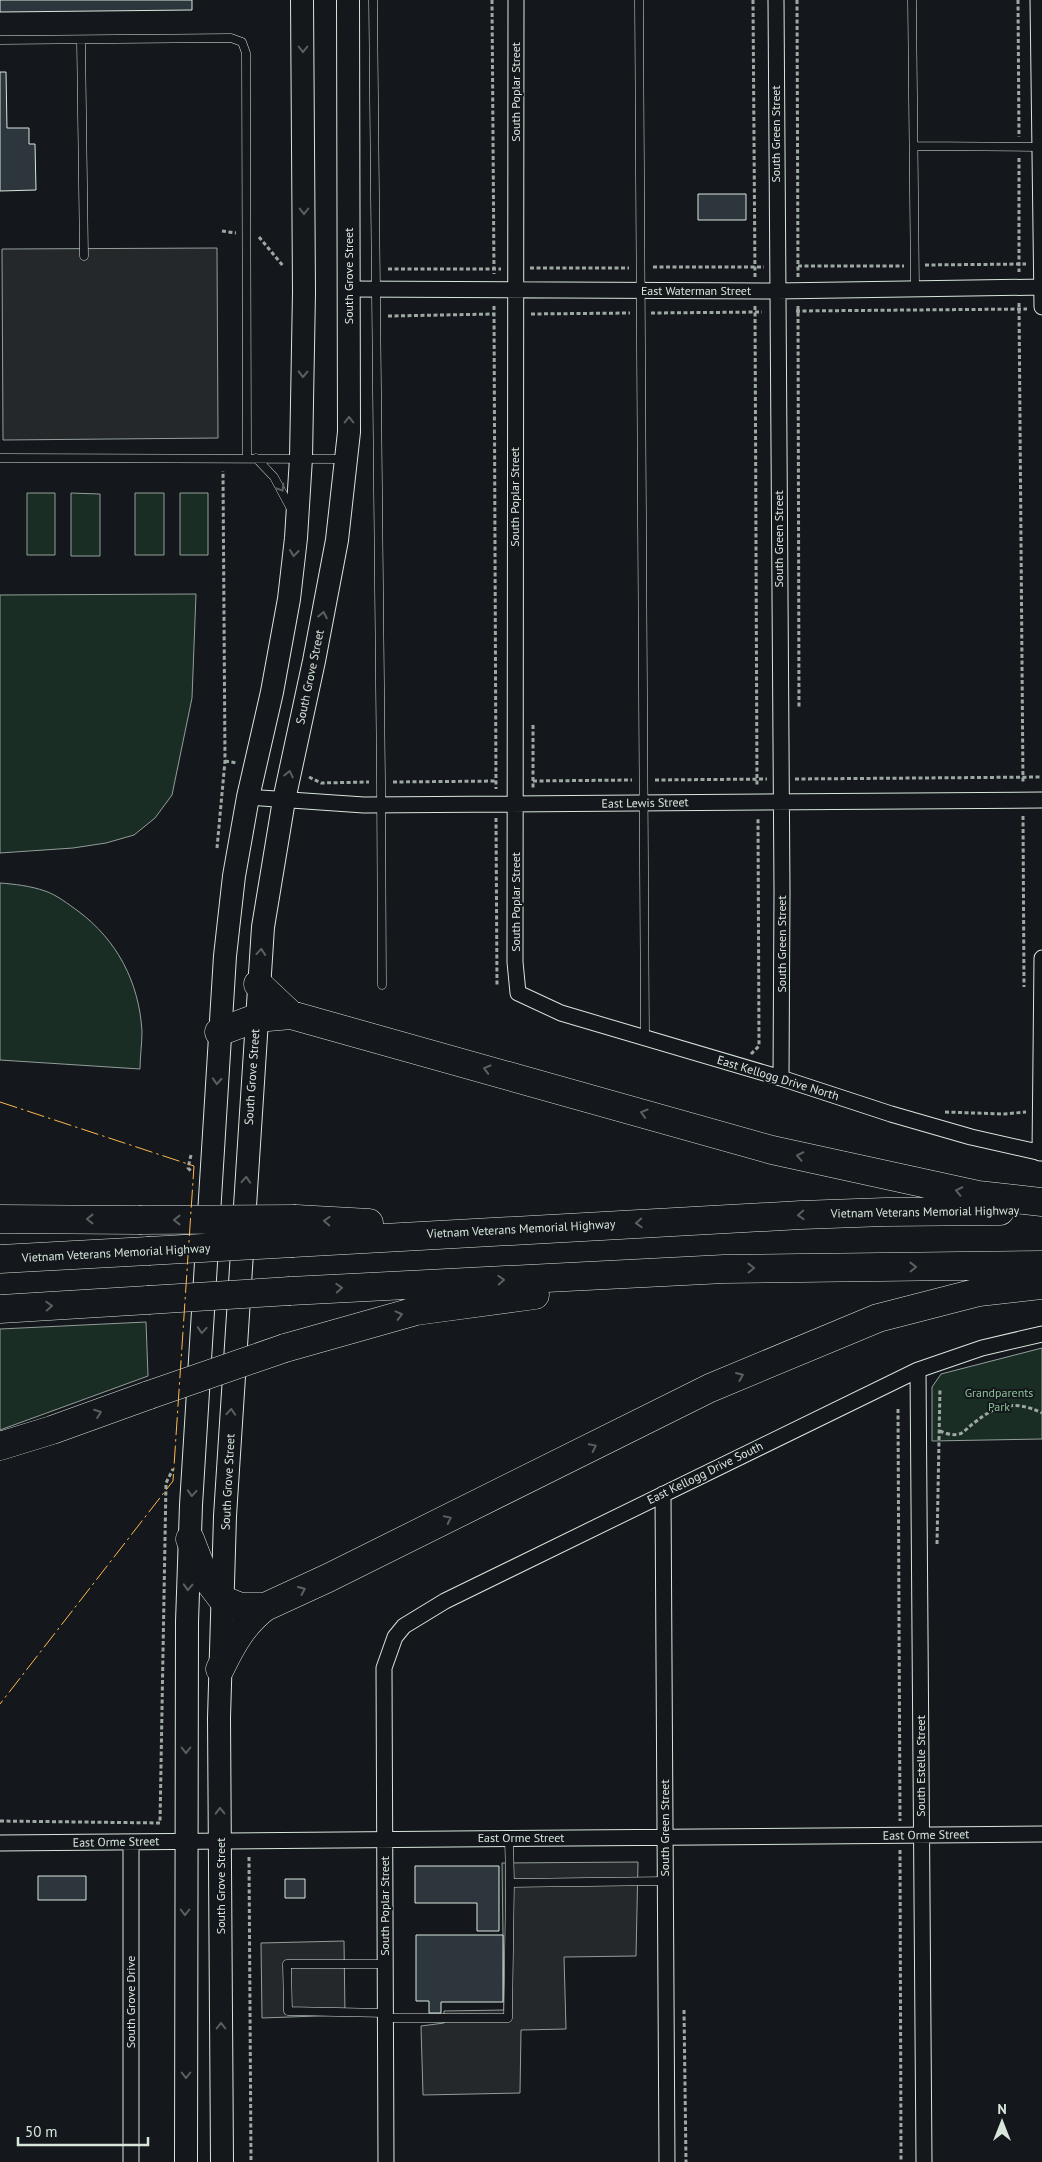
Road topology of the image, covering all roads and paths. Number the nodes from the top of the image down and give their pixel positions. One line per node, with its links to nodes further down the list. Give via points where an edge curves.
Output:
1 (302, 0): 26 (street, one-way to 26)
2 (348, 0): 34 (street, South Grove Street)
3 (373, 0): 31 (lane)
4 (492, 0): 32 (path)
5 (516, 0): 29 (street, South Poplar Street)
6 (639, 0): 30 (lane)
7 (753, 0): 27 (path)
8 (776, 0): 28 (street, South Green Street)
9 (797, 0): 24 (path)
10 (912, 0): 15 (lane)
11 (1018, 0): 16 (path)
12 (1038, 0): 17 (street)
13 (0, 40): 14 (lane)
14 (81, 40): 19 (lane, via 231,38 242,42 246,53); 20 (lane)
15 (914, 146): 16 (lane); 25 (lane)
16 (1019, 147): 17 (lane); 22 (path)
17 (1040, 147): 23 (street)
18 (222, 231): 19 (path)
19 (246, 235): 26 (path, via 259,236 283,267); 55 (lane)
20 (84, 256)
21 (529, 258): 29 (path)
22 (1019, 264): 23 (path); 25 (path); 35 (path)
23 (1041, 264): 33 (street)
24 (798, 266): 25 (path); 28 (path); 43 (path)
25 (915, 266): 37 (lane)
26 (304, 267): 57 (street, one-way to 57)
27 (754, 267): 28 (path); 30 (path); 41 (path)
28 (777, 267): 42 (street, South Green Street)
29 (523, 268): 30 (path); 32 (path); 39 (street, South Poplar Street); 39 (path)
30 (640, 268): 40 (lane)
31 (375, 269): 32 (path); 36 (lane)
32 (494, 269): 38 (path)
33 (1042, 287): 35 (street, East Waterman Street); 44 (street)
34 (349, 288): 36 (street, East Waterman Street); 58 (street, South Grove Street, one-way to 34, via 349,432)
35 (1019, 288): 37 (street, East Waterman Street); 45 (path)
36 (375, 289): 38 (street, East Waterman Street); 75 (lane)
37 (916, 289): 43 (street, East Waterman Street)
38 (494, 291): 39 (street, East Waterman Street); 50 (path)
39 (523, 291): 40 (street, East Waterman Street); 51 (street, South Poplar Street); 51 (path)
40 (640, 291): 41 (street, East Waterman Street); 49 (lane)
41 (754, 291): 42 (street, East Waterman Street); 48 (path)
42 (778, 291): 43 (street, East Waterman Street); 46 (street, South Green Street)
43 (798, 291): 47 (path)
44 (1038, 308): 45 (path)
45 (1020, 309): 47 (path); 66 (path)
46 (778, 311): 47 (path); 48 (path); 68 (street, South Green Street)
47 (798, 311): 60 (path)
48 (755, 312): 49 (path); 71 (path)
49 (640, 313): 51 (path); 70 (lane)
50 (494, 314): 51 (path); 52 (path); 72 (path)
51 (523, 314): 53 (path); 73 (street, South Poplar Street)
52 (388, 316)
53 (530, 324)
54 (0, 458): 55 (lane)
55 (247, 458): 56 (lane)
56 (256, 458): 57 (lane); 59 (lane, one-way to 59, via 287,497)
57 (301, 458): 58 (lane); 59 (street)
58 (346, 459): 77 (street, South Grove Street, one-way to 58, via 326,601)
59 (297, 523): 76 (street, one-way to 76, via 289,599)
60 (799, 719)
61 (533, 723): 74 (path)
62 (225, 761): 63 (path)
63 (238, 763)
64 (799, 769): 69 (path)
65 (304, 775): 75 (path, via 320,783)
66 (1022, 777): 67 (path); 69 (path); 78 (path)
67 (1042, 777)
68 (781, 779): 69 (path); 71 (path); 81 (street, South Green Street)
69 (799, 779): 82 (path)
70 (644, 780): 71 (path); 74 (path); 83 (lane)
71 (758, 780): 80 (path)
72 (496, 781): 73 (path); 75 (path); 84 (path)
73 (516, 781): 74 (path); 85 (street, South Poplar Street)
74 (533, 781): 86 (path)
75 (382, 782): 87 (lane)
76 (248, 797): 77 (street, East Lewis Street); 96 (street, via 234,876)
77 (284, 800): 87 (street, East Lewis Street); 89 (street, South Grove Street, one-way to 77, via 263,928)
78 (1023, 800): 79 (street, East Lewis Street); 82 (street, East Lewis Street); 93 (path)
79 (1042, 800)
80 (758, 802): 81 (street, East Lewis Street); 83 (street, East Lewis Street); 98 (path, via 759,1046 750,1055)
81 (781, 802): 82 (street, East Lewis Street); 98 (street, South Green Street)
82 (799, 802)
83 (644, 803): 86 (street, East Lewis Street); 97 (lane)
84 (496, 804): 85 (street, East Lewis Street); 87 (street, East Lewis Street); 91 (path)
85 (516, 804): 86 (street, East Lewis Street); 92 (street, South Poplar Street, via 515,962)
86 (533, 804)
87 (382, 805): 90 (lane)
88 (1042, 958): 101 (street)
89 (258, 984): 94 (highway); 95 (street, South Grove Street)
90 (382, 985)
91 (497, 986)
92 (518, 993): 97 (street, East Kellogg Drive North, via 562,1014)
93 (1024, 995)
94 (291, 1015): 95 (highway); 104 (highway, one-way to 94, via 978,1195 772,1150)
95 (256, 1018): 96 (highway); 123 (street, South Grove Street, one-way to 95)
96 (219, 1032): 122 (street, one-way to 122)
97 (645, 1038): 98 (street, East Kellogg Drive North)
98 (781, 1071): 103 (street, East Kellogg Drive North, via 891,1114)
99 (1024, 1102): 102 (path)
100 (939, 1111): 102 (path)
101 (1041, 1111): 102 (path); 103 (street)
102 (1025, 1112)
103 (1041, 1153)
104 (1042, 1202)
105 (1042, 1211): 107 (highway, Vietnam Veterans Memorial Highway, one-way to 107, via 885,1212 498,1230)
106 (0, 1219): 107 (highway, one-way to 106, bridge, via 139,1220)
107 (294, 1231): 108 (highway, Vietnam Veterans Memorial Highway, bridge, via 148,1251)
108 (0, 1260)
109 (1042, 1265): 110 (highway, one-way to 109)
110 (724, 1269): 112 (highway, one-way to 110, bridge); 117 (highway, one-way to 110, bridge, via 285,1348 416,1311)
111 (1042, 1285): 124 (highway, one-way to 111, via 710,1388 878,1318 979,1292)
112 (0, 1309)
113 (1042, 1334): 114 (street, East Kellogg Drive South, via 967,1352)
114 (918, 1370): 121 (street, East Kellogg Drive South); 131 (street, South Estelle Street)
115 (898, 1409): 130 (path)
116 (1042, 1413): 118 (path, via 1022,1405 999,1407 986,1413 961,1434)
117 (52, 1430): 119 (highway); 120 (highway)
118 (940, 1431)
119 (0, 1446)
120 (0, 1456)
121 (663, 1494): 125 (street, East Kellogg Drive South, via 445,1601 404,1626); 132 (street, South Green Street)
122 (190, 1539): 123 (highway, via 204,1574); 135 (street, one-way to 135)
123 (223, 1600): 124 (highway, via 241,1606); 126 (street, South Grove Street)
124 (264, 1607): 126 (highway, via 235,1638)
125 (390, 1650): 134 (street, South Poplar Street, via 384,1668)
126 (220, 1669): 136 (street, South Grove Street, one-way to 126)
127 (0, 1821): 128 (path)
128 (160, 1823)
129 (1042, 1834): 131 (street, East Orme Street)
130 (900, 1835): 131 (street, East Orme Street); 132 (street, East Orme Street); 150 (path)
131 (921, 1835): 151 (street, South Estelle Street)
132 (666, 1837): 133 (street, East Orme Street); 140 (street, South Green Street)
133 (509, 1838): 134 (street, East Orme Street); 141 (lane)
134 (384, 1840): 136 (street, East Orme Street); 142 (street, South Poplar Street)
135 (185, 1841): 136 (street, East Orme Street); 137 (street, East Orme Street); 145 (street, one-way to 145)
136 (220, 1841): 146 (street, South Grove Street, one-way to 136)
137 (131, 1842): 138 (street, East Orme Street); 144 (street, South Grove Drive)
138 (0, 1843)
139 (249, 1857): 147 (path)
140 (666, 1881): 141 (lane); 149 (street, South Green Street)
141 (510, 1883): 143 (lane, via 508,2018)
142 (385, 1964): 143 (street, South Poplar Street); 143 (lane, via 287,1964 288,2011)
143 (385, 2015): 148 (street, South Poplar Street)
144 (131, 2162)
145 (186, 2162)
146 (222, 2162)
147 (251, 2162)
148 (386, 2162)
149 (667, 2162)
150 (902, 2162)
151 (924, 2162)

